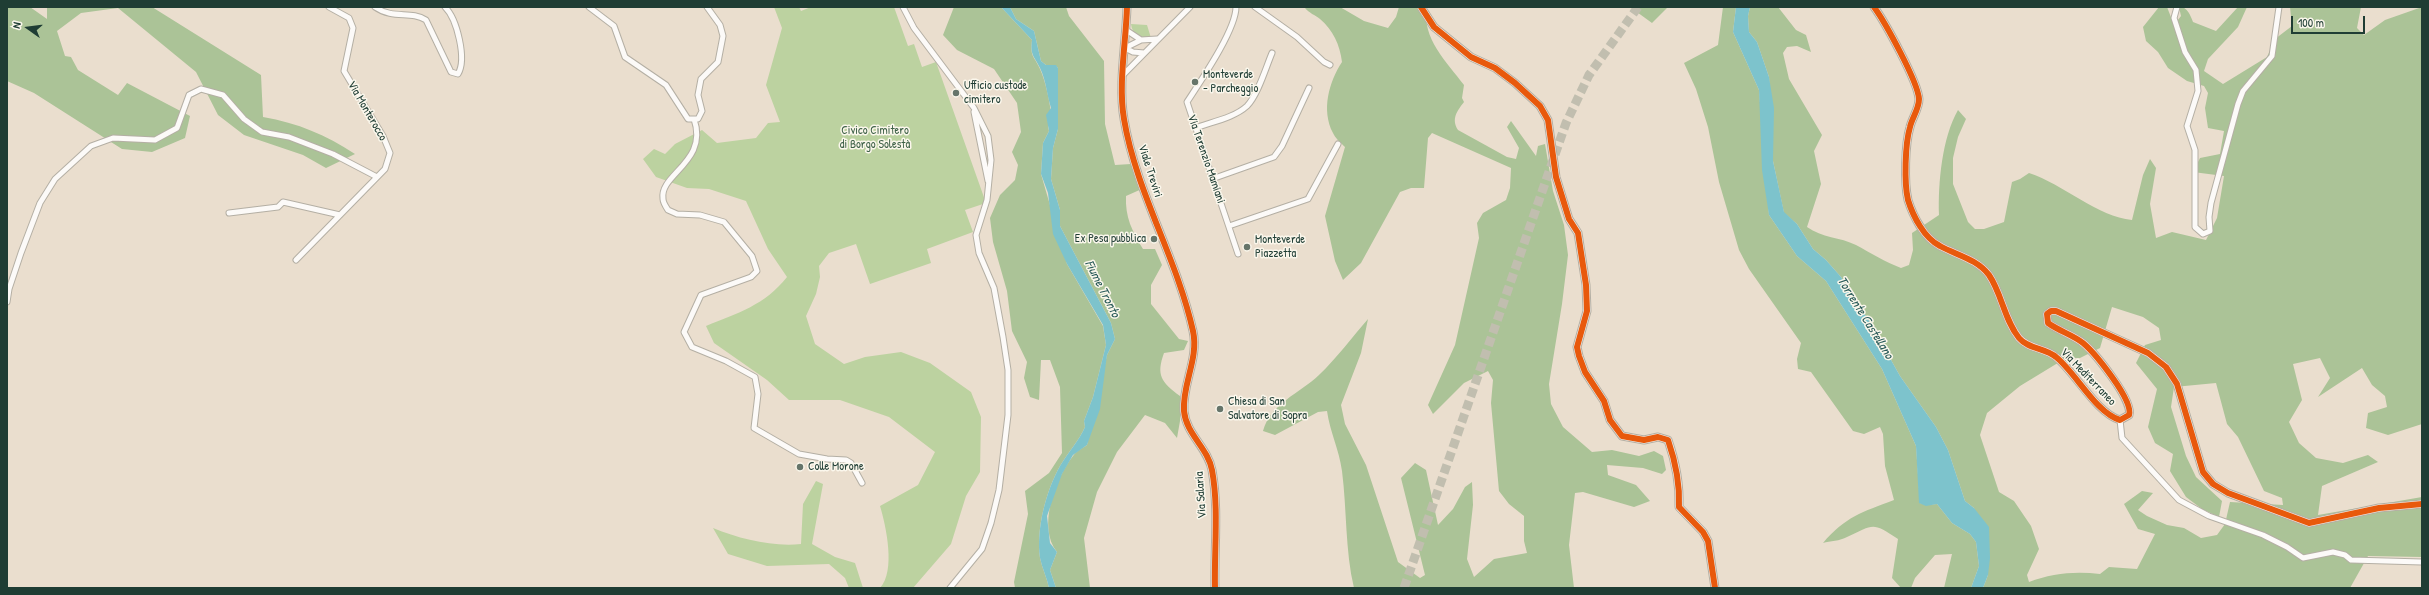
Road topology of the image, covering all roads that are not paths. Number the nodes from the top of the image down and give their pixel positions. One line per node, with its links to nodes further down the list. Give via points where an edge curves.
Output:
1 (329, 7): 30 (street, Via Monterocco, via 350,18 353,28 344,71 383,136 390,153 385,169)
2 (375, 7): 3 (street, via 385,14 419,16 426,20 451,72 458,74 462,67 456,25 452,14)
3 (445, 7)
4 (589, 7): 25 (street, via 614,26 625,57 666,85 688,119)
5 (707, 7): 25 (street, via 720,25 723,36 718,62 701,79 698,95 702,111 698,118)
6 (903, 7): 24 (street, via 914,28)
7 (1127, 7): 15 (street, Viale Treviri)
8 (1190, 7): 16 (street)
9 (1236, 7): 26 (street, Via Terenzio Mamiani, via 1219,48 1187,102)
10 (1255, 7): 21 (street)
11 (1421, 7): 46 (street, via 1434,27 1471,56 1495,68 1515,83 1540,106 1548,120 1556,177 1569,219 1578,233 1586,285 1587,312 1577,347 1579,356 1585,372 1604,401 1610,420 1622,436 1644,440 1658,437 1668,440 1679,479 1679,507 1703,532 1708,541)
12 (1874, 7): 40 (street, Via Mediterraneo, via 1884,22 1919,99 1908,136 1907,183 1908,199 1918,224 1938,246 1979,265 1989,276 2013,330 2020,339 2056,356 2106,412)
13 (2177, 7): 14 (street, via 2174,18 2185,52 2196,70 2198,91 2187,126 2195,150 2195,227 2203,234 2210,231 2211,203 2238,104 2244,91 2272,56)
14 (2279, 7)
15 (1126, 30): 17 (street); 18 (street, Viale Treviri)
16 (1158, 39): 17 (street); 19 (street)
17 (1141, 40): 18 (street)
18 (1125, 48): 19 (street); 22 (street, Viale Treviri)
19 (1144, 53): 22 (street)
20 (1272, 53): 26 (street, via 1262,79 1247,106)
21 (1330, 65)
22 (1124, 74): 39 (street, Viale Treviri, via 1124,118 1128,139 1180,286)
23 (1309, 88): 31 (street, via 1282,146 1274,157)
24 (974, 108): 28 (street, via 988,136); 29 (street)
25 (694, 119): 41 (street, via 698,130 697,143 686,163 665,186 662,198 668,210 677,214 700,215 724,222 752,256 758,271 751,277 701,295 684,332 692,347 755,377 758,394 754,428 799,454 846,460 851,463)
26 (1196, 128): 31 (street, Via Terenzio Mamiani)
27 (1338, 144): 35 (street, via 1308,199)
28 (991, 160): 29 (street); 32 (street)
29 (984, 161): 32 (street)
30 (377, 177): 34 (street, Via Monterocco); 38 (street, via 289,137 262,132 244,119 223,95 201,89 189,95 177,128 155,140 113,138 91,146 55,179 40,203 20,253)
31 (1212, 179): 35 (street, Via Terenzio Mamiani)
32 (989, 184): 44 (street, via 987,200 976,235 979,253 994,288 1003,337 1008,370 1008,415 999,490 991,523 982,549)
33 (229, 212): 34 (street, via 278,207 283,202)
34 (340, 215): 37 (street, Via Monterocco)
35 (1229, 226): 36 (street, Via Terenzio Mamiani)
36 (1238, 254)
37 (296, 260)
38 (7, 302)
39 (1194, 335): 45 (street, Via Salaria, via 1193,360 1184,410 1185,420 1205,451 1212,470)
40 (2120, 420): 42 (street, Via Mediterraneo, via 2129,415 2128,401 2083,343 2048,323 2046,319 2049,312 2056,311 2159,360 2174,378 2203,472 2213,484 2228,493 2309,523 2379,508); 43 (street, via 2122,438 2139,459 2179,500 2205,514 2263,535 2287,546 2303,558 2333,552 2345,555 2351,560)
41 (862, 483)
42 (2422, 504)
43 (2422, 562)
44 (950, 588)
45 (1215, 588)
46 (1715, 588)

